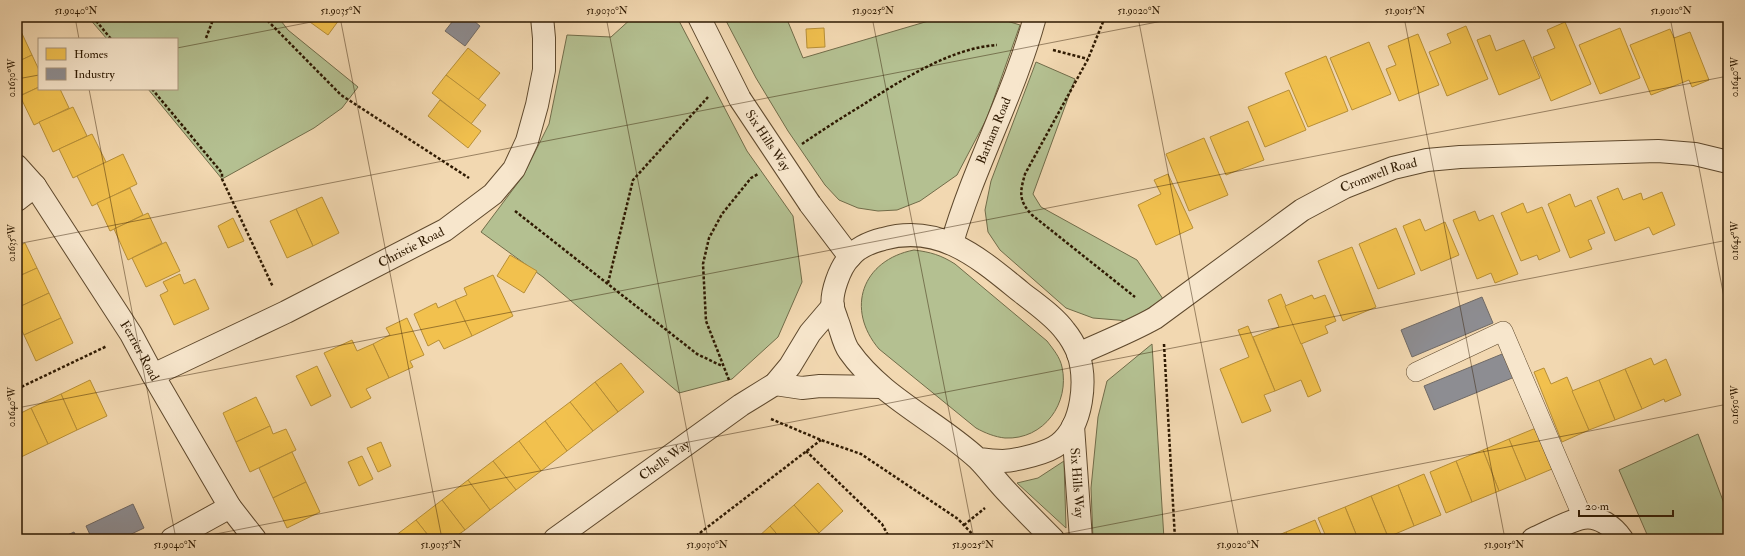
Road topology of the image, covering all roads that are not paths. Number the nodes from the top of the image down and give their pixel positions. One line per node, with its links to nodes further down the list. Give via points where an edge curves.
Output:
1 (542, 17): 13 (street, Christie Road, via 544,70 537,105 527,141 514,169 493,194 445,230 286,312)
2 (699, 17): 9 (street, Six Hills Way, bridge, via 740,98 810,204)
3 (1035, 17): 8 (street, Barham Road, via 1000,117 962,208)
4 (1728, 162): 11 (street, Cromwell Road, via 1695,154 1658,151 1460,157 1427,160 1393,168 1345,187 1302,210 1156,318)
5 (17, 166): 6 (street, Ferrier Road)
6 (35, 186): 7 (street); 13 (street, Ferrier Road, via 131,334)
7 (17, 200)
8 (952, 243): 9 (street, via 931,236 898,235 864,246); 11 (street, via 986,263 1050,315 1065,331)
9 (850, 256): 10 (street, via 834,289)
10 (832, 306): 14 (street, Chells Way, via 810,333); 15 (street, via 848,350)
11 (1078, 354): 16 (street, via 1083,384 1081,404)
12 (1416, 372): 19 (lane, via 1503,331)
13 (153, 374): 18 (street, Ferrier Road)
14 (776, 384): 15 (street, via 802,388); 22 (street, Chells Way, via 741,405)
15 (881, 387): 17 (street)
16 (1073, 426): 17 (street, via 1059,444 1046,450 1002,461); 24 (street, Six Hills Way)
17 (978, 460): 23 (street)
18 (230, 506): 20 (street); 21 (street, Ferrier Road)
19 (1584, 518): 25 (street); 26 (street, via 1612,526)
20 (172, 539)
21 (255, 539)
22 (555, 539)
23 (1053, 539)
24 (1081, 539)
25 (1533, 539)
26 (1622, 539)

